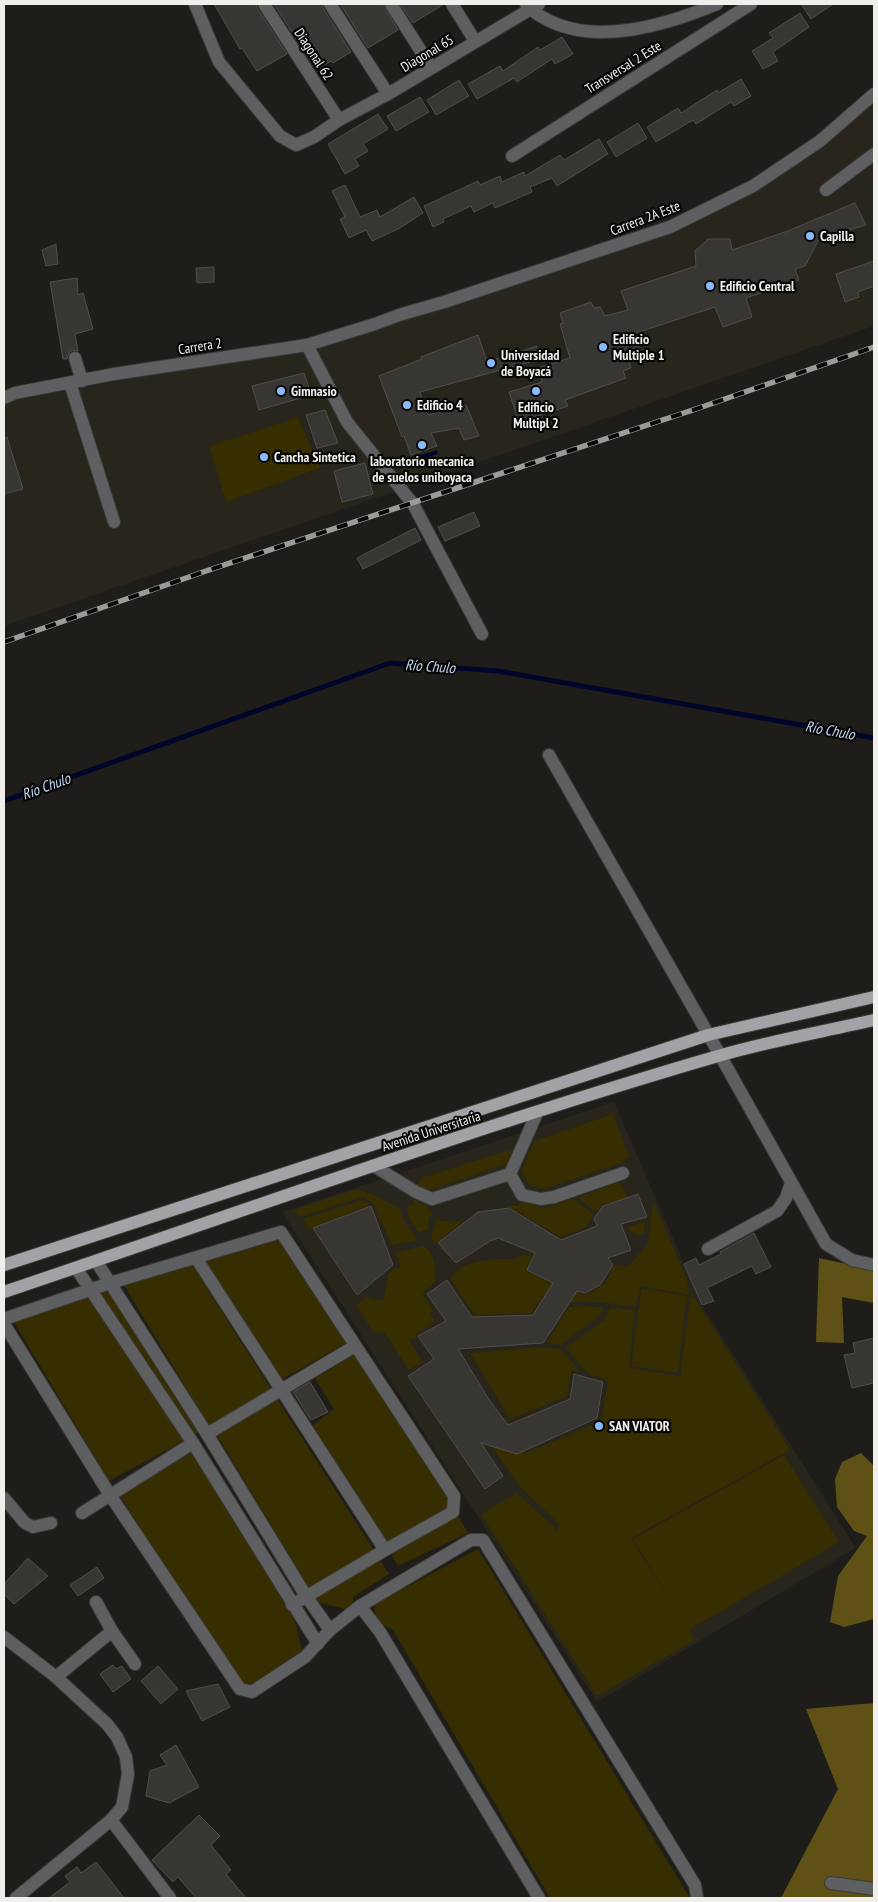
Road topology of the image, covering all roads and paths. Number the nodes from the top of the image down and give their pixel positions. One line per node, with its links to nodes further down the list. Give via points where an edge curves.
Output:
1 (195, 4): 13 (street, Diagonal 65, via 219,62 280,136 296,145)
2 (264, 4): 13 (street, Diagonal 62)
3 (330, 4): 11 (street)
4 (391, 4): 10 (street)
5 (452, 4): 9 (street)
6 (716, 4): 8 (street, via 655,26 622,31 559,27)
7 (751, 4): 15 (street, Transversal 2 Este)
8 (532, 6): 9 (street, Diagonal 65)
9 (475, 41): 10 (street, Diagonal 65)
10 (431, 67): 11 (street, Diagonal 65)
11 (388, 94): 13 (street, Diagonal 65)
12 (874, 94): 17 (street, Carrera 2A Este, via 820,141 753,186 670,227)
13 (339, 120)
14 (874, 154): 16 (street)
15 (512, 156)
16 (826, 190)
17 (399, 315): 18 (street, Carrera 2)
18 (308, 345): 20 (street, Carrera 2); 23 (street, via 347,422 413,504)
19 (75, 358): 20 (street)
20 (76, 382): 21 (street, Carrera 2); 22 (street)
21 (4, 398)
22 (114, 522)
23 (482, 634)
24 (549, 754): 27 (street)
25 (874, 997): 27 (main road, Avenida Universitaria)
26 (874, 1020): 28 (main road, Avenida Universitaria)
27 (708, 1035): 28 (street); 37 (main road, Avenida Universitaria)
28 (720, 1055): 29 (main road, Avenida Universitaria); 33 (street)
29 (537, 1112): 30 (main road, Avenida Universitaria); 32 (street)
30 (374, 1166): 32 (street, via 432,1199); 36 (main road, Avenida Universitaria)
31 (623, 1173): 32 (street, via 541,1199 522,1195)
32 (510, 1174)
33 (791, 1183): 34 (street, via 777,1211); 38 (street, via 826,1244 852,1260)
34 (708, 1249)
35 (196, 1258): 40 (street); 45 (street, via 281,1232); 46 (street)
36 (96, 1261): 39 (main road, Avenida Universitaria); 40 (street)
37 (4, 1264)
38 (874, 1265)
39 (76, 1268): 41 (street); 42 (main road, Avenida Universitaria)
40 (110, 1283): 41 (street); 47 (street)
41 (90, 1290): 43 (street); 48 (street)
42 (4, 1292)
43 (4, 1319)
44 (4, 1324): 49 (street)
45 (355, 1346): 46 (street); 53 (street, via 454,1496 454,1512)
46 (280, 1390): 47 (street); 53 (street)
47 (206, 1434): 54 (street)
48 (192, 1443): 49 (street); 56 (street)
49 (110, 1495): 51 (street); 61 (street, via 240,1689 252,1692 305,1657)
50 (4, 1498): 52 (street, via 33,1527)
51 (82, 1513)
52 (51, 1523)
53 (385, 1550): 54 (street)
54 (306, 1596): 56 (street); 58 (street)
55 (96, 1602): 59 (street)
56 (292, 1605): 61 (street)
57 (360, 1606): 58 (street); 69 (street, via 380,1632); 70 (street, via 471,1540 483,1540 694,1884)
58 (330, 1630): 61 (street)
59 (112, 1631): 62 (street); 63 (street)
60 (4, 1637): 63 (street)
61 (318, 1644)
62 (135, 1664)
63 (56, 1677): 64 (street, via 107,1724 126,1757 128,1774 122,1807)
64 (111, 1820): 67 (street); 68 (street)
65 (831, 1884): 66 (street)
66 (874, 1889)
67 (16, 1898)
68 (170, 1898)
69 (539, 1898)
70 (697, 1898)

